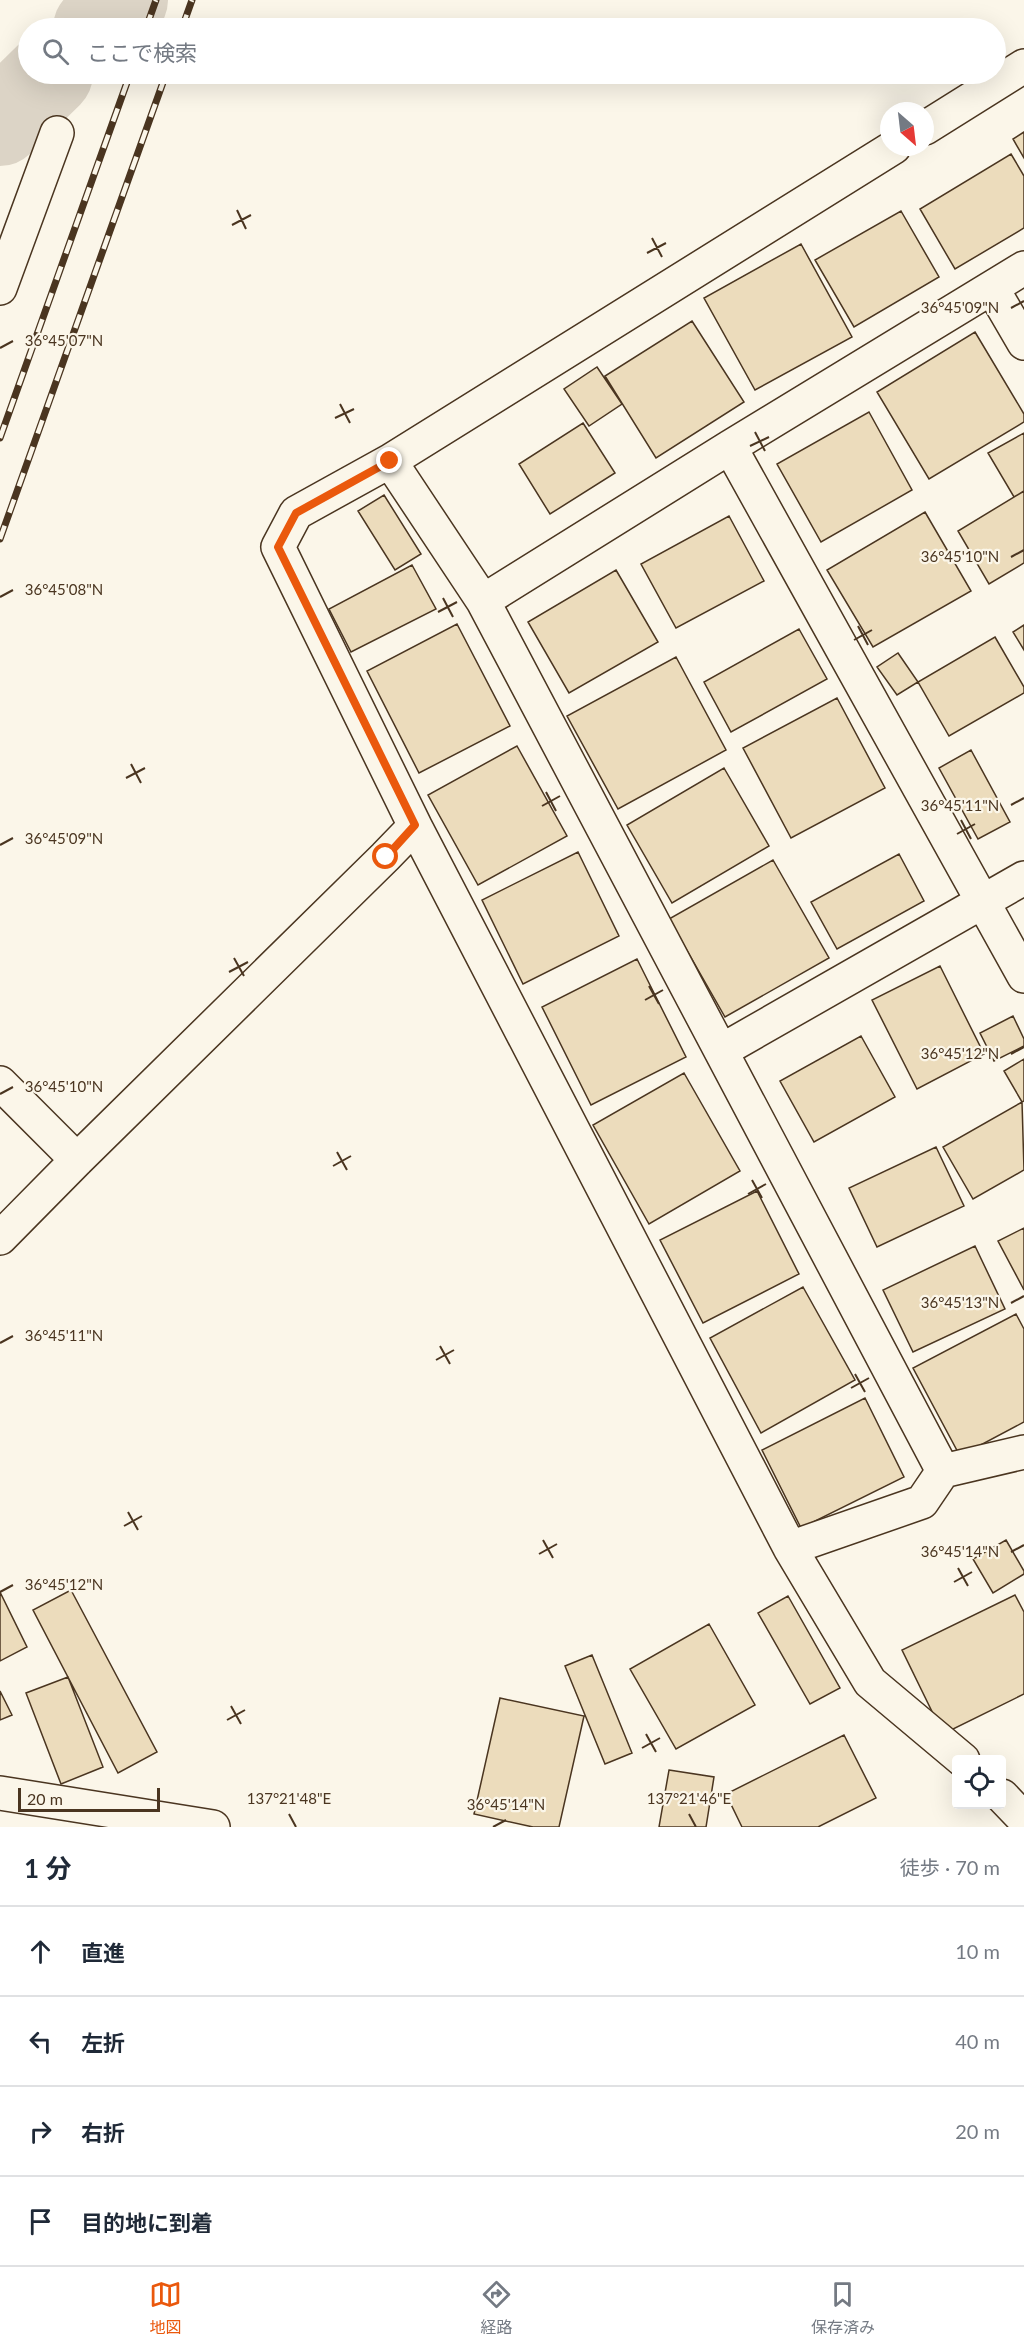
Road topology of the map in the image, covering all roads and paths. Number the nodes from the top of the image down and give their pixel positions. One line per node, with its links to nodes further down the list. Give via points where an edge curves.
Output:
1 (1024, 66): 2 (street)
2 (1006, 77)
3 (995, 84): 4 (street)
4 (934, 122)
5 (57, 133): 8 (street)
6 (880, 156): 12 (street)
7 (1024, 268): 9 (street)
8 (0, 288)
9 (992, 288): 10 (street); 11 (street)
10 (1024, 343)
11 (730, 447): 13 (street); 16 (street)
12 (390, 461): 13 (street); 14 (street, via 296,513 278,547)
13 (483, 601): 18 (street)
14 (415, 825): 20 (street); 24 (street)
15 (1024, 878): 16 (street)
16 (983, 901): 17 (street); 18 (street)
17 (1024, 976)
18 (721, 1051): 23 (street)
19 (0, 1083): 20 (street)
20 (77, 1160): 21 (street)
21 (0, 1238)
22 (1024, 1452): 23 (street)
23 (943, 1472): 24 (street, via 922,1502)
24 (790, 1548): 25 (street, via 870,1682)
25 (957, 1755)
26 (0, 1793): 29 (street)
27 (1006, 1800): 28 (street)
28 (1024, 1819)
29 (213, 1827)

